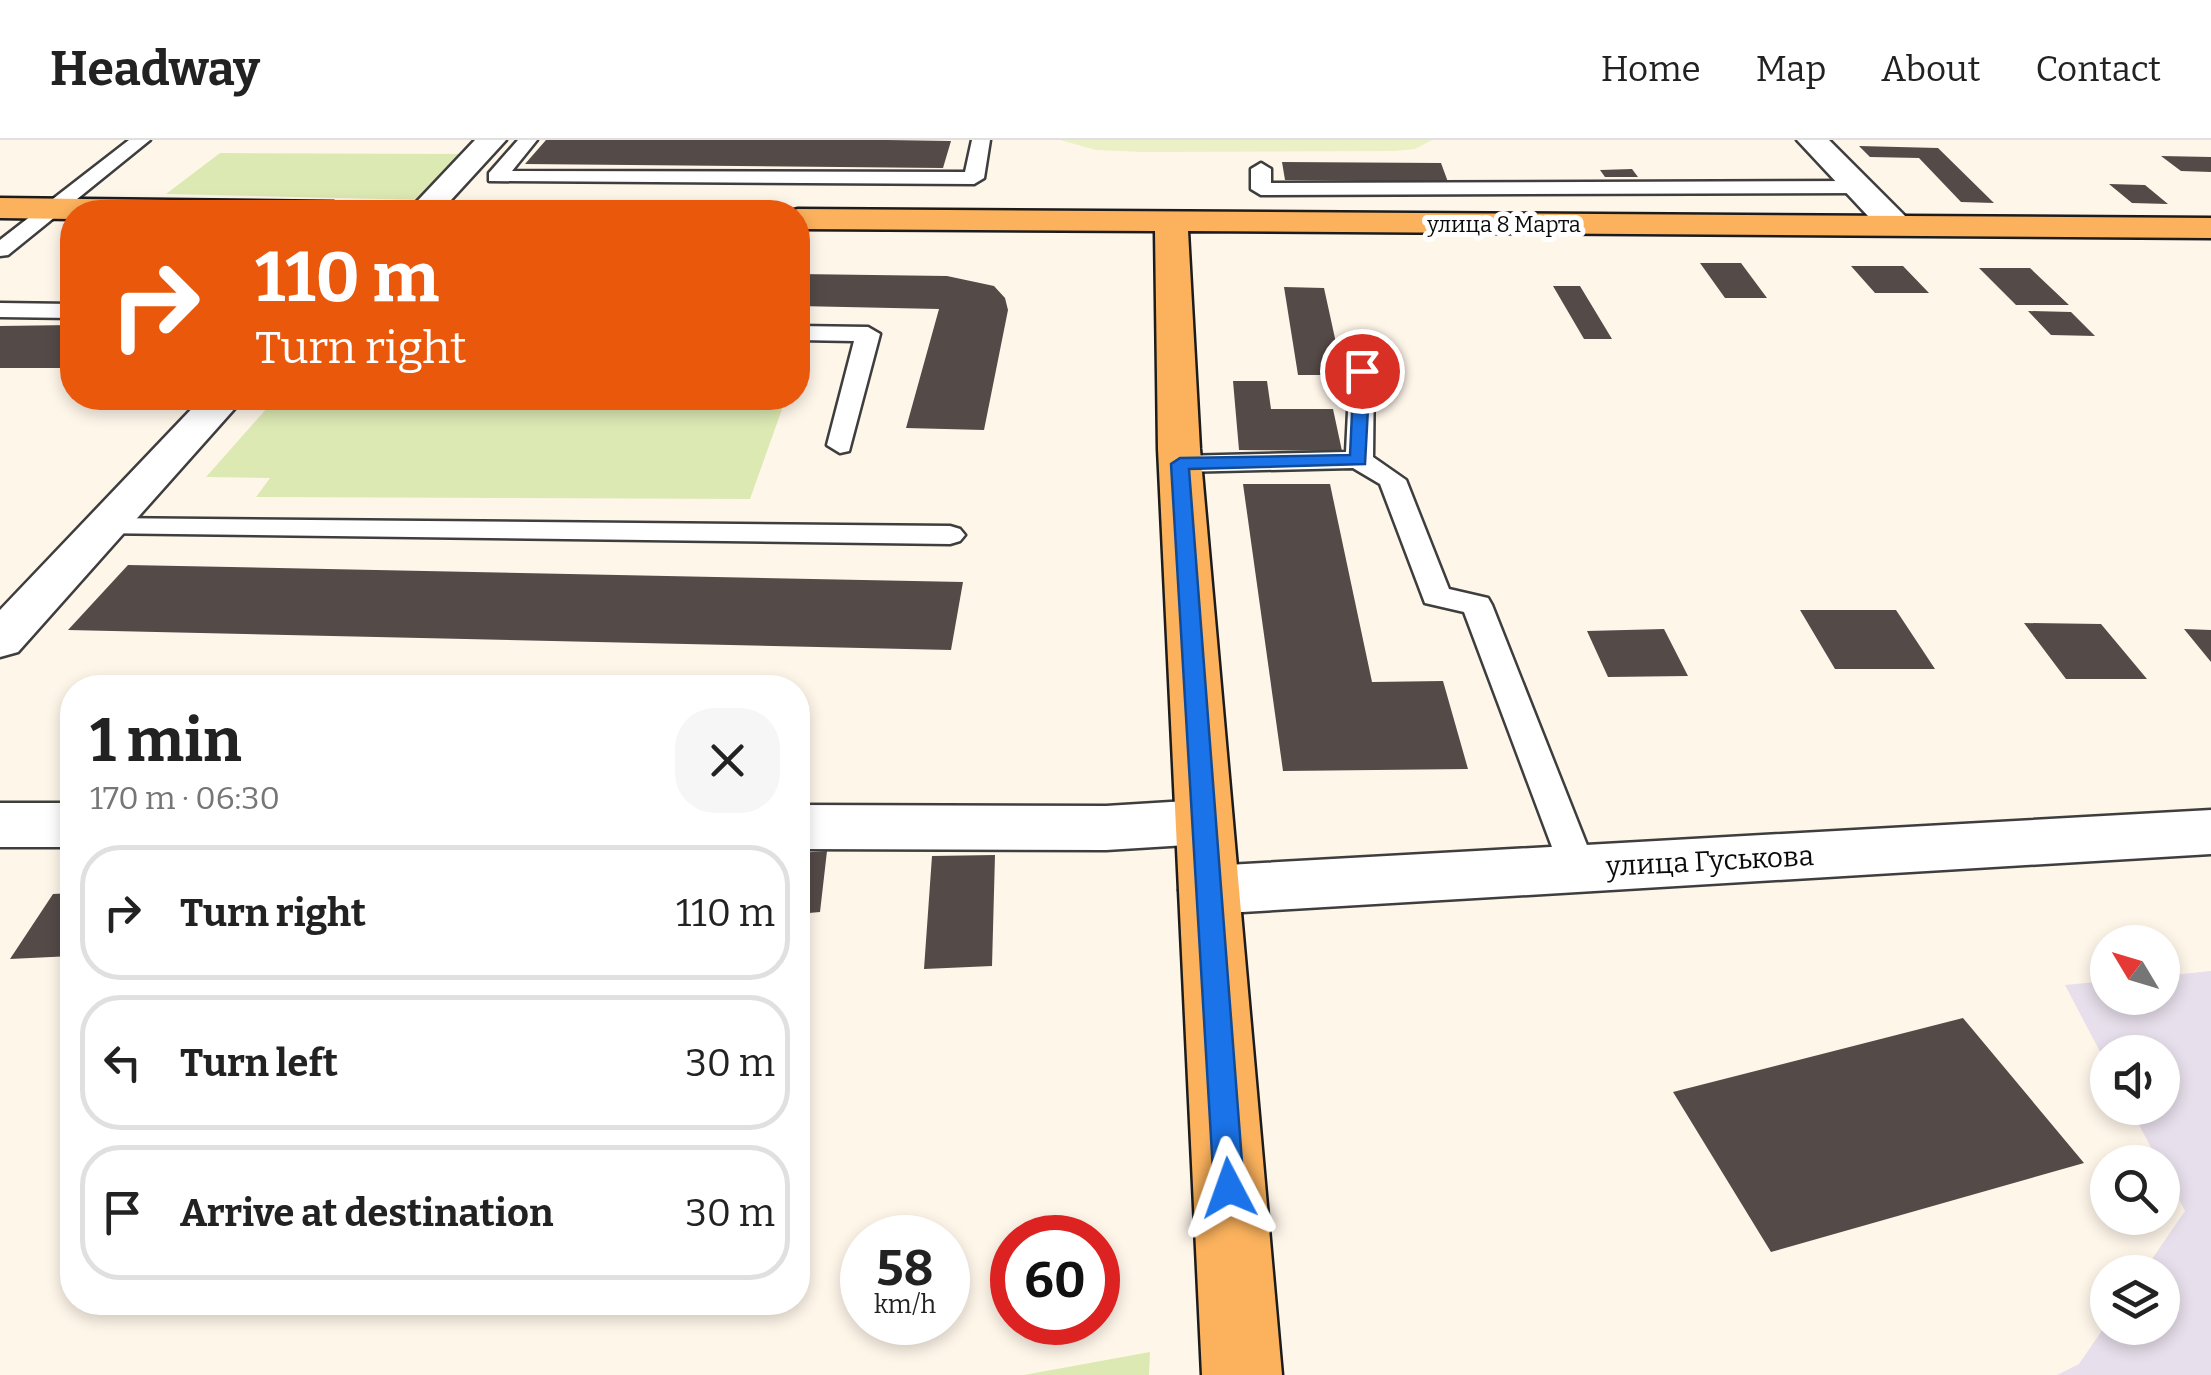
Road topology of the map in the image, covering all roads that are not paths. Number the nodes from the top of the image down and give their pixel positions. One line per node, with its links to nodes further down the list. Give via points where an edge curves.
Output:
1 (141, 140): 8 (lane)
2 (491, 140): 9 (street)
3 (528, 140): 4 (lane, via 496,177 974,178)
4 (982, 140)
5 (1812, 140): 7 (street)
6 (1262, 169): 7 (lane, via 1261,189)
7 (1858, 187): 14 (street)
8 (68, 200)
9 (434, 200)
10 (0, 208): 11 (main road)
11 (58, 208): 16 (lane)
12 (810, 219): 13 (main road, улица 8 Марта)
13 (1171, 223): 14 (main road, улица 8 Марта); 24 (main road)
14 (1894, 224): 15 (main road, улица 8 Марта)
15 (2211, 228)
16 (0, 250)
17 (0, 310): 18 (lane)
18 (60, 311)
19 (810, 333): 22 (lane, via 868,334)
20 (1362, 371): 23 (lane)
21 (213, 410): 25 (street)
22 (840, 445)
23 (1359, 460): 24 (lane); 33 (lane, via 1392,480 1436,596 1477,605)
24 (1180, 464): 28 (main road)
25 (104, 527): 26 (lane); 27 (street)
26 (950, 536)
27 (0, 640)
28 (1204, 822): 31 (street); 34 (main road)
29 (0, 825): 30 (street)
30 (60, 825)
31 (810, 827)
32 (2211, 832): 33 (street, улица Гуськова)
33 (1578, 868): 34 (street, улица Гуськова)
34 (1209, 890): 35 (main road)
35 (1242, 1375)

